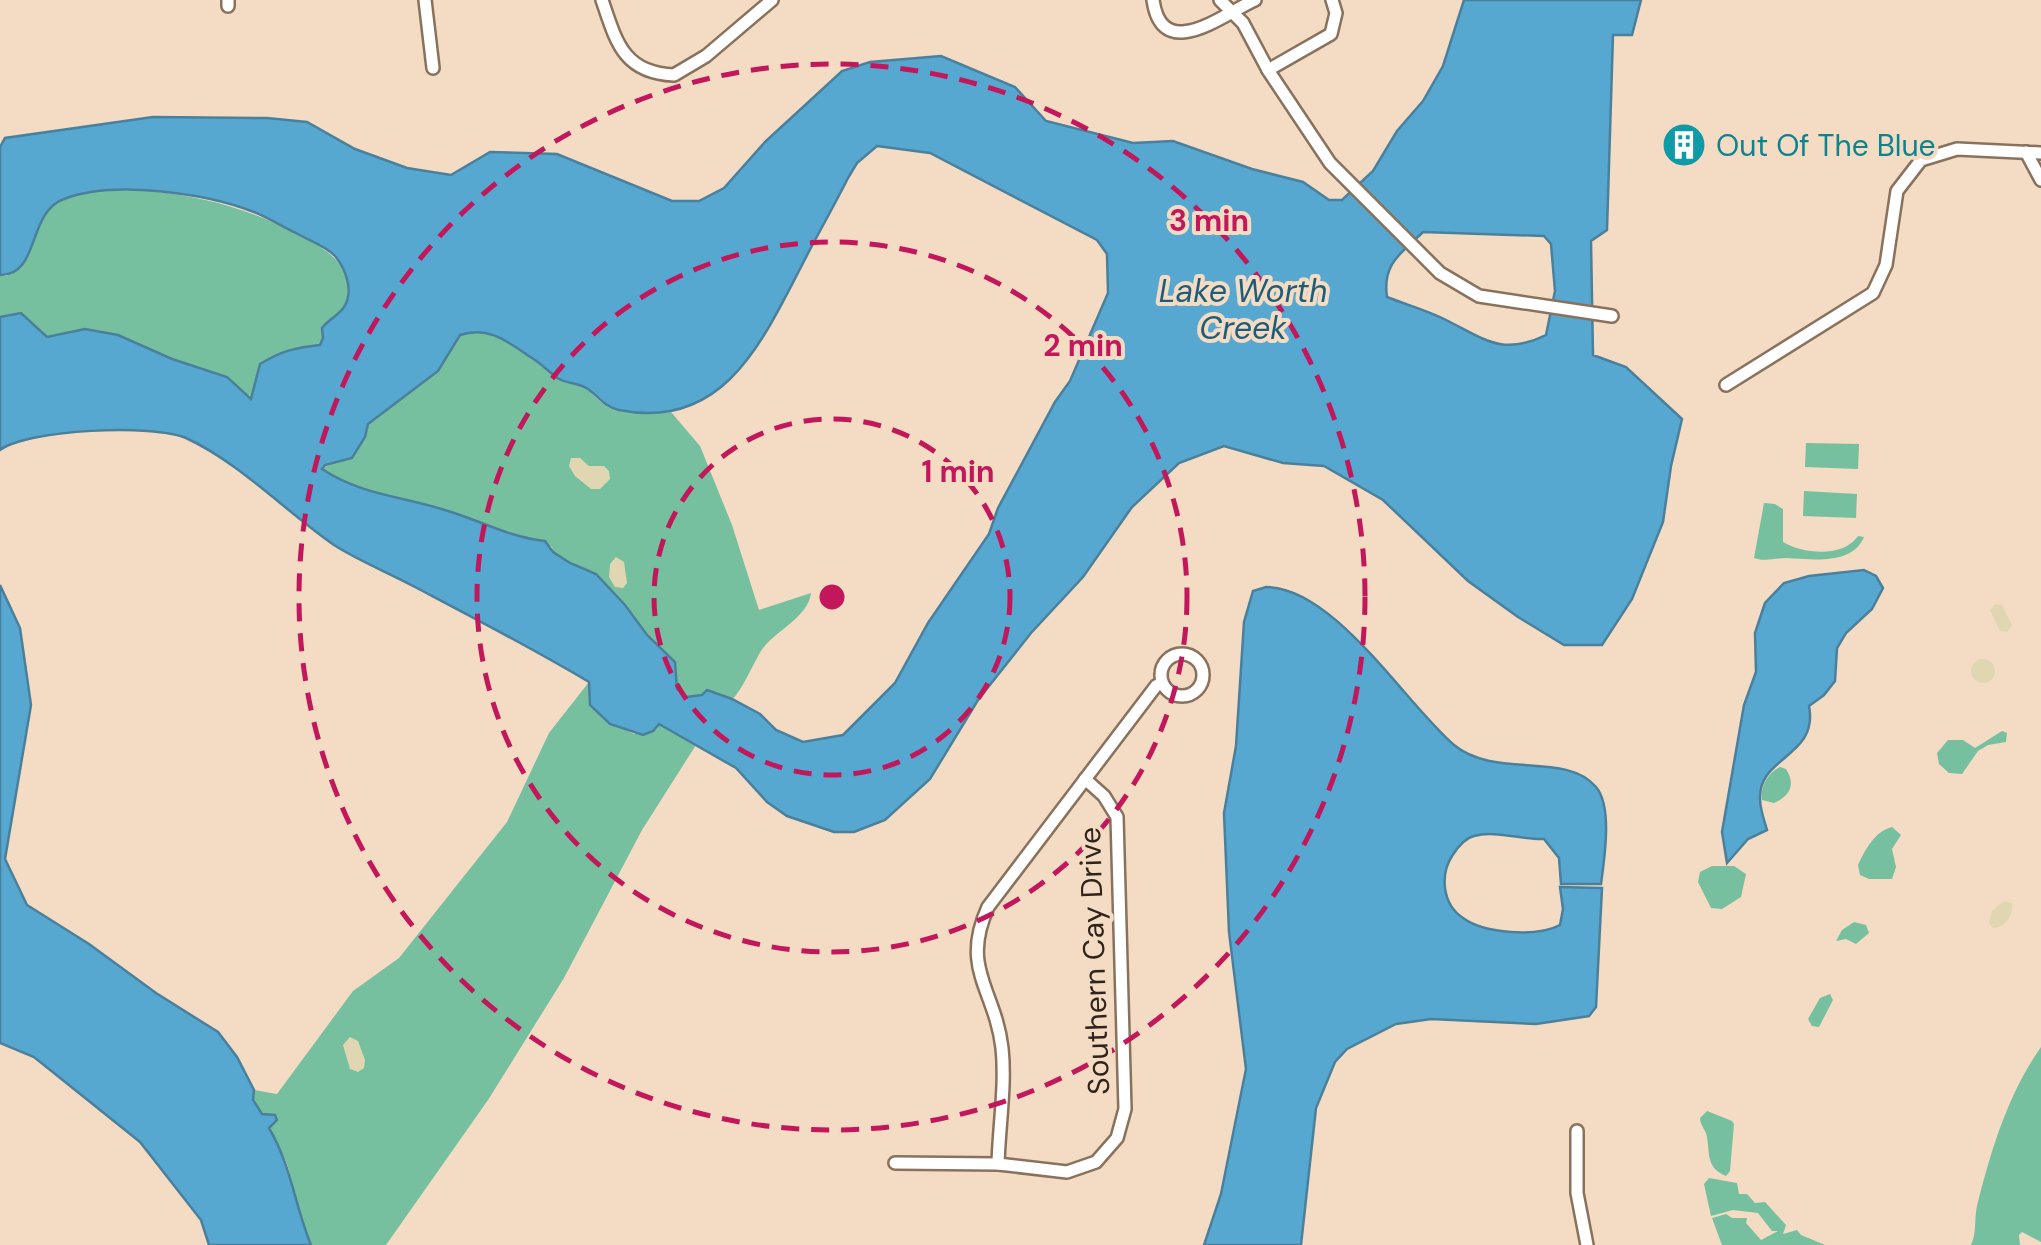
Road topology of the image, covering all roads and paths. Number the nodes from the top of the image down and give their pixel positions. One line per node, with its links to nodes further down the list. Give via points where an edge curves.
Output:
1 (424, 0): 9 (street)
2 (602, 0): 3 (street, via 618,46 642,69 674,75)
3 (772, 0)
4 (1153, 0): 8 (street, via 1167,26 1186,34)
5 (1220, 0): 8 (street)
6 (1254, 0): 8 (street)
7 (1332, 0): 10 (street, via 1331,34)
8 (1230, 10): 10 (street)
9 (433, 68)
10 (1268, 70): 14 (street, via 1330,163 1440,274 1503,302)
11 (2026, 152): 12 (street); 13 (street); 15 (street, via 1957,150 1921,160 1897,191 1886,266 1874,292)
12 (2041, 153)
13 (2041, 180)
14 (1612, 316)
15 (1726, 384)
16 (1162, 683): 17 (street, Southern Cay Drive)
17 (1085, 779): 20 (street, Southern Cay Drive, via 988,906 977,931 975,952 1002,1047); 20 (street, Southern Cay Drive, via 1117,818 1125,1109 1117,1138 1096,1162 1067,1172)
18 (1577, 1130): 21 (street)
19 (895, 1163): 20 (street, Southern Cay Drive)
20 (998, 1164)
21 (1586, 1245)

